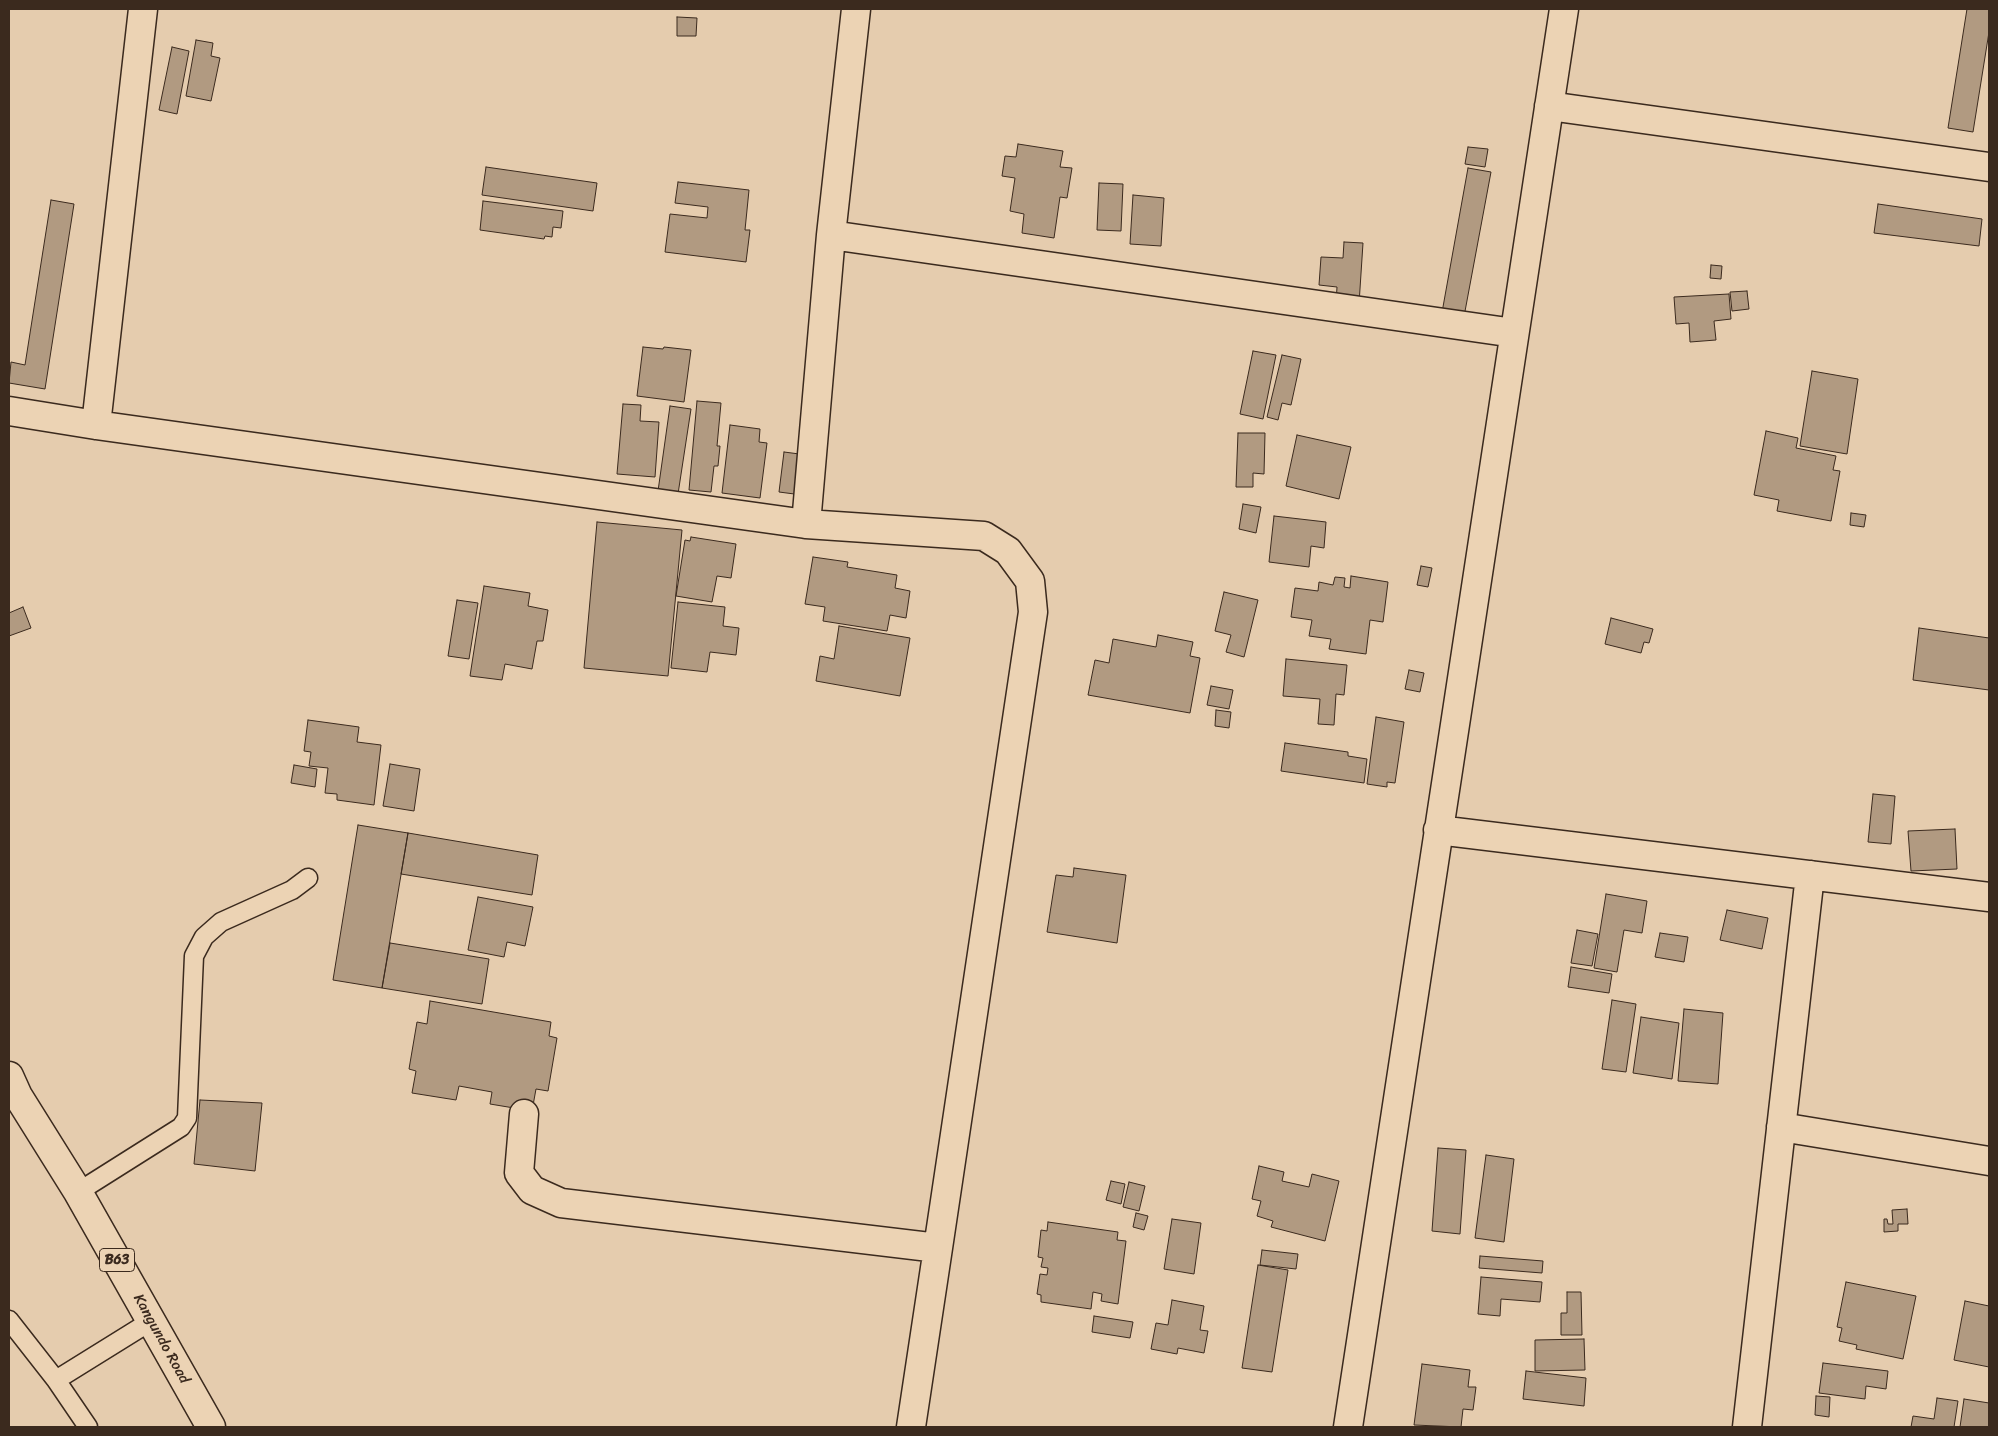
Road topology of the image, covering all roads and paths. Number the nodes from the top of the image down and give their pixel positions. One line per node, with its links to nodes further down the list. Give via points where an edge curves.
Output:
1 (143, 9): 9 (main road)
2 (856, 9): 6 (main road)
3 (1564, 9): 4 (main road)
4 (1549, 106): 5 (main road); 7 (main road)
5 (1989, 167)
6 (831, 235): 7 (main road); 10 (main road)
7 (1514, 333): 11 (main road)
8 (9, 410): 9 (main road)
9 (96, 425): 10 (main road)
10 (806, 524): 20 (main road, via 984,536 1008,551 1030,581 1033,612)
11 (1438, 830): 12 (main road); 27 (main road)
12 (1810, 875): 14 (main road); 17 (main road)
13 (308, 878): 19 (lane, via 292,890 221,922 204,936 194,956 187,1118 181,1127)
14 (1989, 897)
15 (12, 1086): 19 (main road, Kangundo Road / B63)
16 (524, 1114): 20 (main road, via 519,1173 532,1190 561,1203)
17 (1781, 1128): 18 (main road); 28 (main road)
18 (1989, 1161)
19 (78, 1192): 22 (main road, Kangundo Road / B63)
20 (938, 1248): 26 (main road)
21 (9, 1320): 23 (lane)
22 (151, 1321): 23 (lane); 25 (main road, Kangundo Road / B63)
23 (56, 1380): 24 (lane)
24 (88, 1427)
25 (211, 1427)
26 (911, 1427)
27 (1348, 1427)
28 (1747, 1427)

